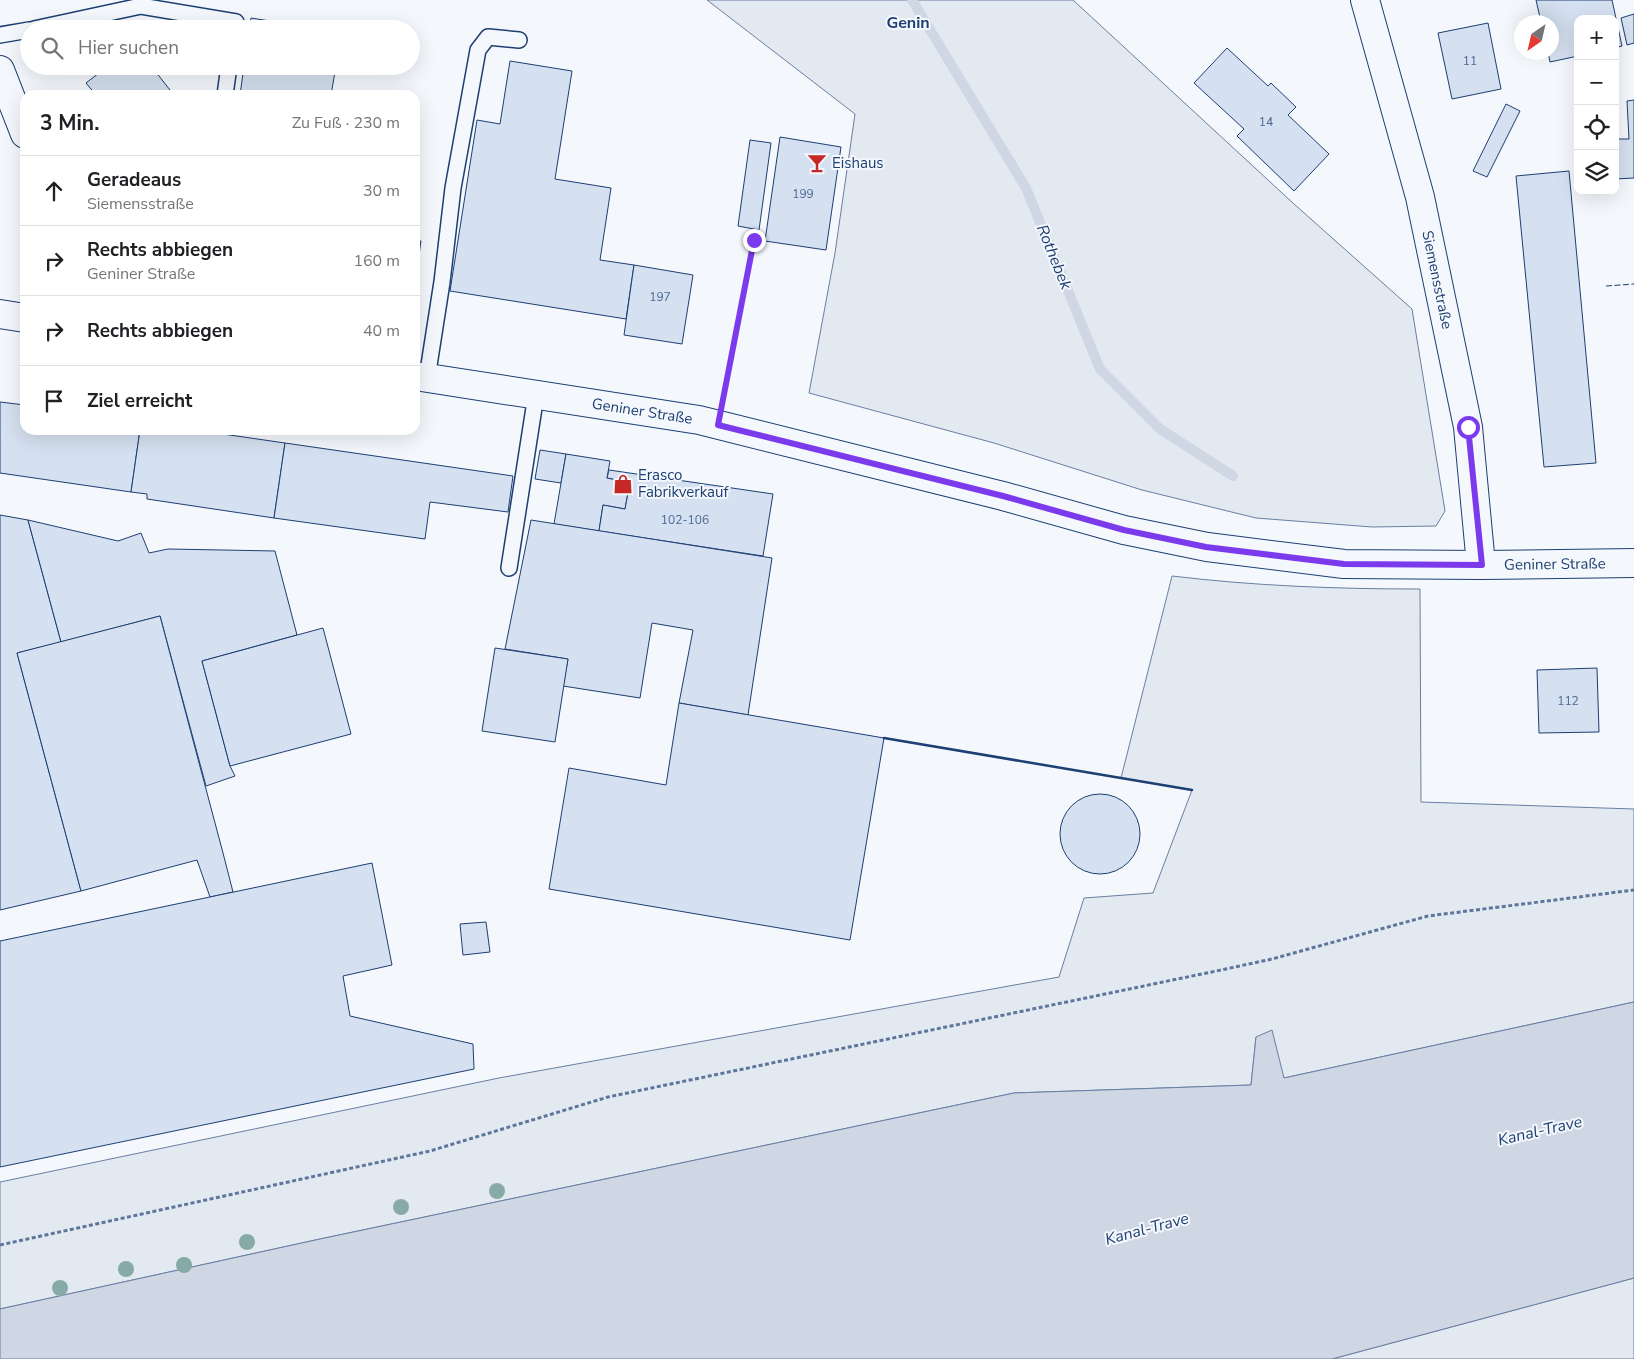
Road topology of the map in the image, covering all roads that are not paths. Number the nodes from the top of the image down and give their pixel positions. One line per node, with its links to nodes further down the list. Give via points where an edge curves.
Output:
1 (1364, 0): 16 (main road, Siemensstraße, via 1420,197 1468,427)
2 (76, 20): 3 (lane, via 141,6)
3 (224, 20)
4 (20, 32): 5 (lane)
5 (0, 35)
6 (519, 40): 13 (lane, via 488,37 478,50 453,188 438,308)
7 (0, 70): 10 (main road)
8 (228, 75): 9 (lane)
9 (226, 90)
10 (20, 121)
11 (0, 314): 12 (main road)
12 (20, 317)
13 (421, 377): 14 (main road, Geniner Straße)
14 (536, 395): 16 (main road, Geniner Straße, via 718,425 1003,496 1124,530 1206,547 1344,564); 17 (lane)
15 (1634, 563): 16 (main road, Geniner Straße)
16 (1482, 565)
17 (509, 568)

